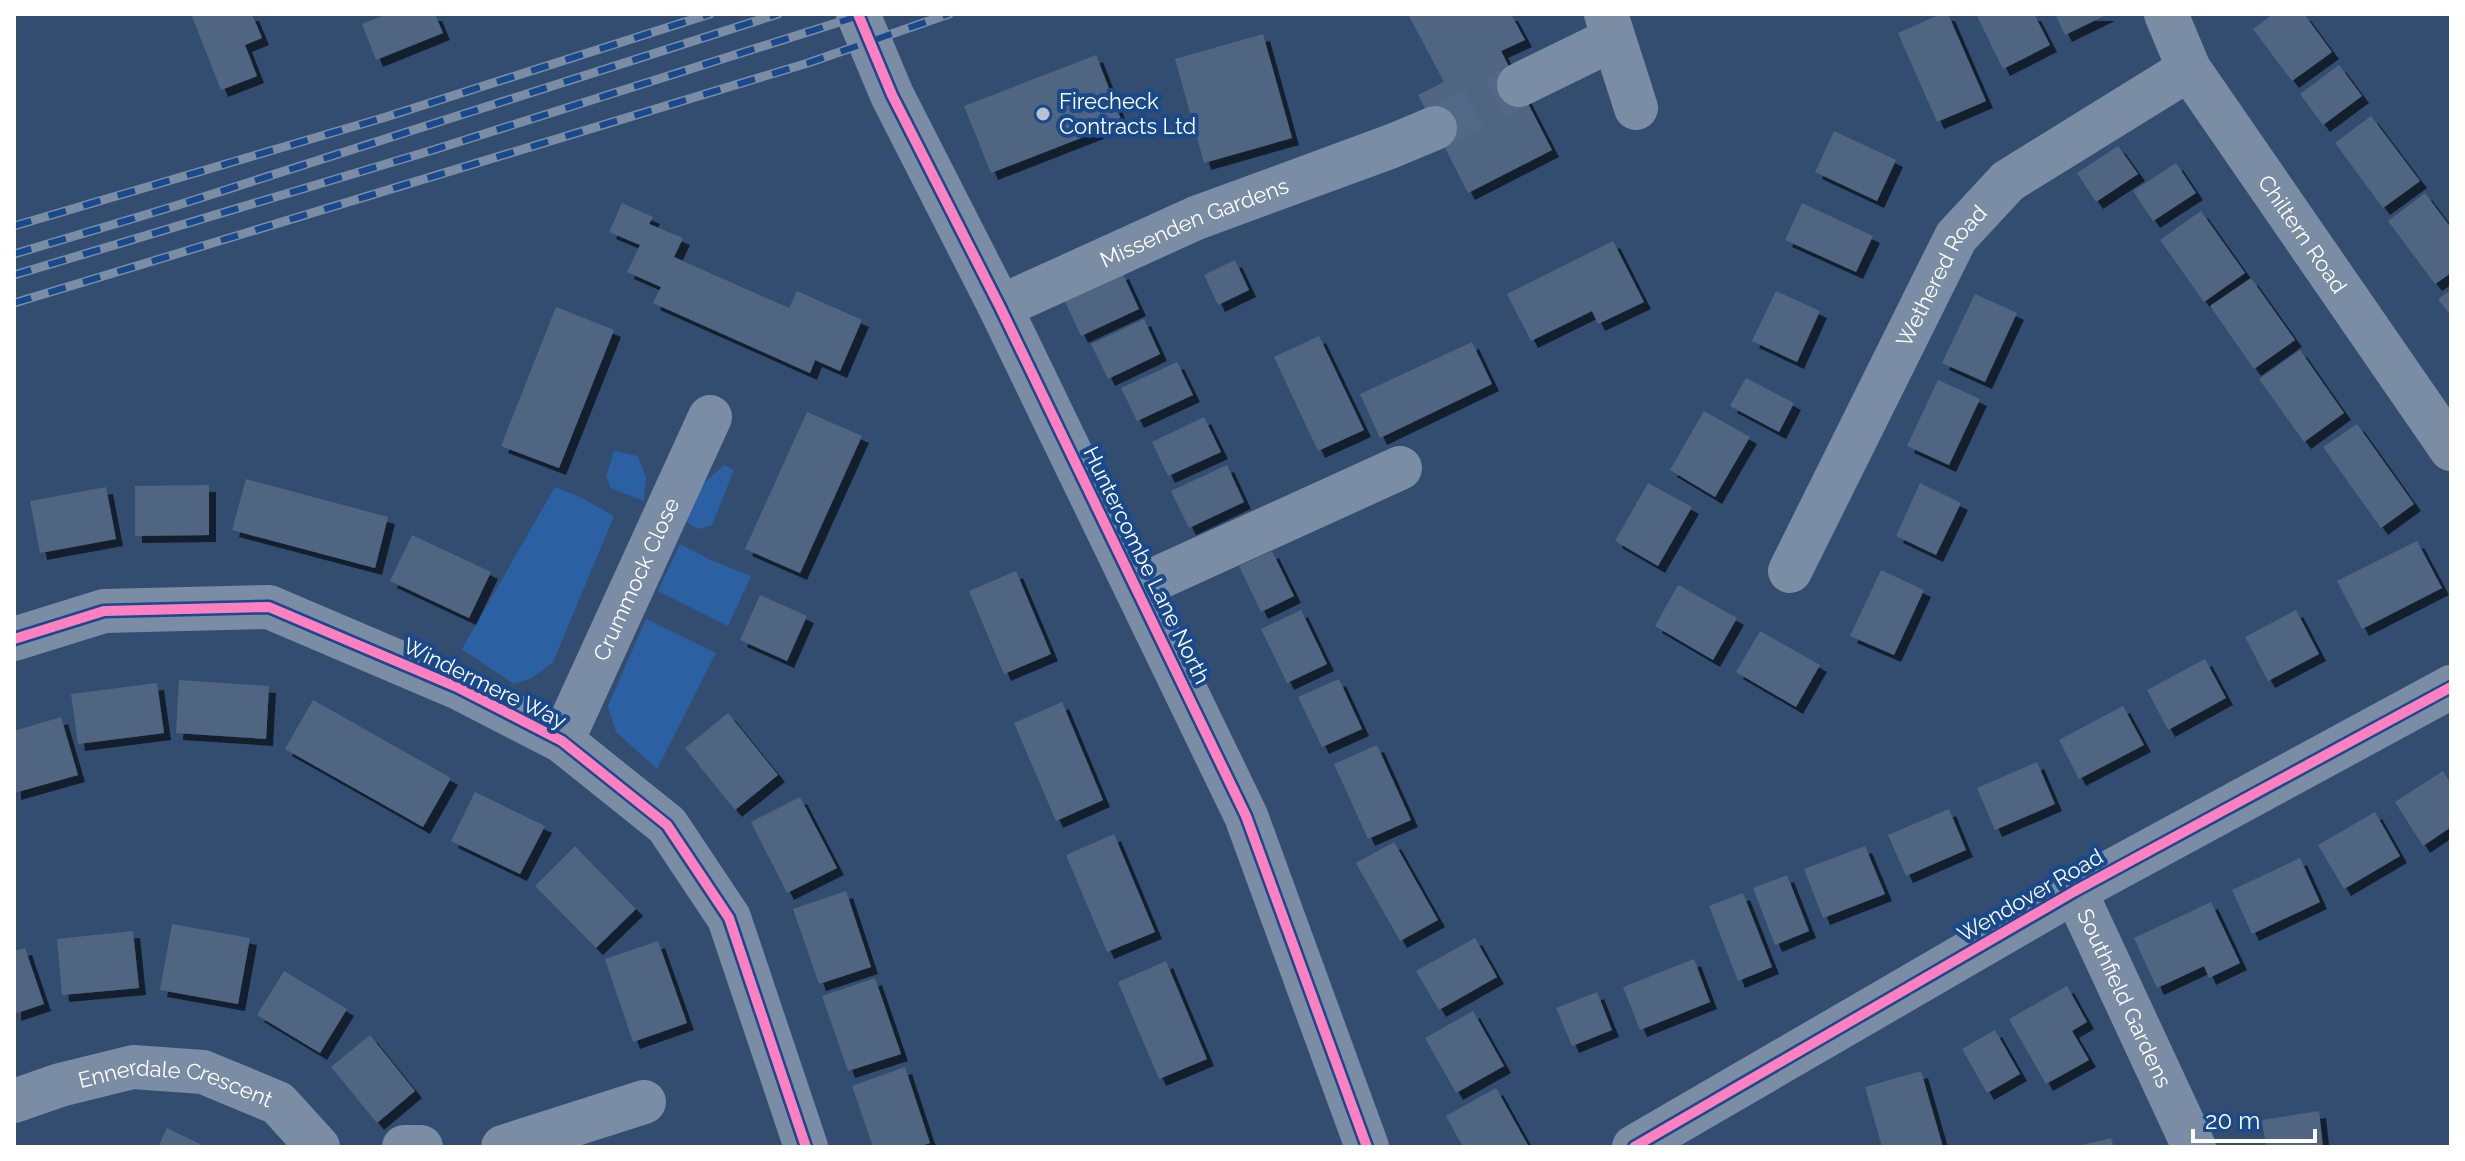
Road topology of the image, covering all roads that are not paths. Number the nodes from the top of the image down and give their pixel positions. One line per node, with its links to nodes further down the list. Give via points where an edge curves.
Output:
1 (858, 14): 8 (street, Huntercombe Lane North, via 892,95)
2 (2166, 14): 4 (street, Chiltern Road)
3 (1610, 27): 5 (street); 6 (street)
4 (2189, 69): 10 (street, Chiltern Road); 12 (street, Wethered Road, via 2008,181 1956,237)
5 (1519, 85)
6 (1636, 108)
7 (1435, 128): 8 (street, Missenden Gardens, via 1196,218)
8 (1000, 307): 13 (street, Huntercombe Lane North)
9 (710, 417): 16 (street, Crummock Close)
10 (2451, 449)
11 (1400, 468): 13 (street)
12 (1790, 571)
13 (1136, 588): 25 (street, Huntercombe Lane North, via 1246,816)
14 (14, 639): 16 (street, Windermere Way, via 104,611 269,607 459,688)
15 (2451, 687): 17 (street, Wendover Road)
16 (562, 741): 24 (street, Windermere Way, via 667,825 729,918)
17 (2075, 891): 26 (street, Wendover Road); 27 (street, Southfield Gardens)
18 (14, 1101): 20 (street, Ennerdale Crescent, via 133,1067 203,1072 278,1103)
19 (644, 1102): 23 (street)
20 (318, 1147)
21 (404, 1147): 22 (street)
22 (421, 1147)
23 (503, 1147)
24 (806, 1147)
25 (1367, 1147)
26 (1634, 1147)
27 (2194, 1147)

